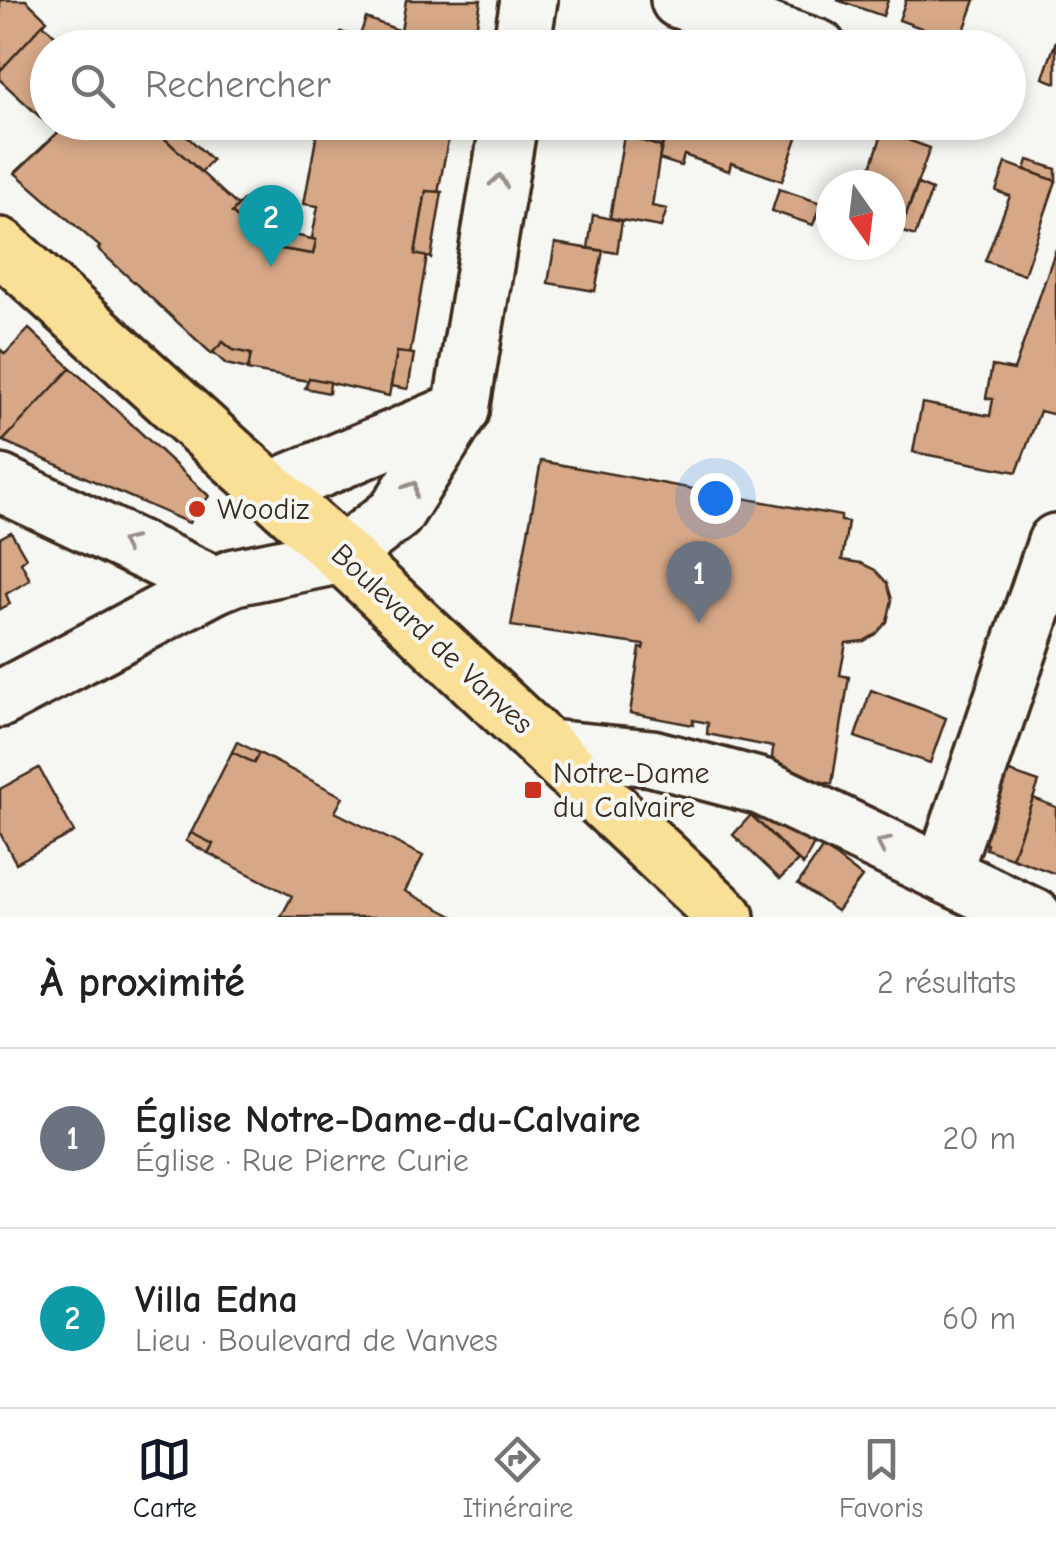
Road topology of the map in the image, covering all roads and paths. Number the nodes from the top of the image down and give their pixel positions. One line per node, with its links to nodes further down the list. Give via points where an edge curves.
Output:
1 (529, 0): 3 (street)
2 (679, 0): 4 (street)
3 (524, 30)
4 (766, 30)
5 (506, 140): 7 (street, one-way to 5)
6 (0, 246): 9 (main road, Boulevard de Vanves)
7 (462, 410): 9 (street); 11 (street, one-way to 7, via 396,513)
8 (0, 483): 12 (street, one-way to 8)
9 (268, 490): 11 (main road, Boulevard de Vanves)
10 (1056, 542): 15 (street)
11 (342, 555): 12 (street); 14 (main road, Boulevard de Vanves)
12 (215, 584): 13 (street)
13 (0, 699)
14 (549, 748): 15 (street, one-way to 14, via 762,787 652,758); 16 (main road, Boulevard de Vanves)
15 (943, 872): 17 (street)
16 (726, 917)
17 (1034, 917)

